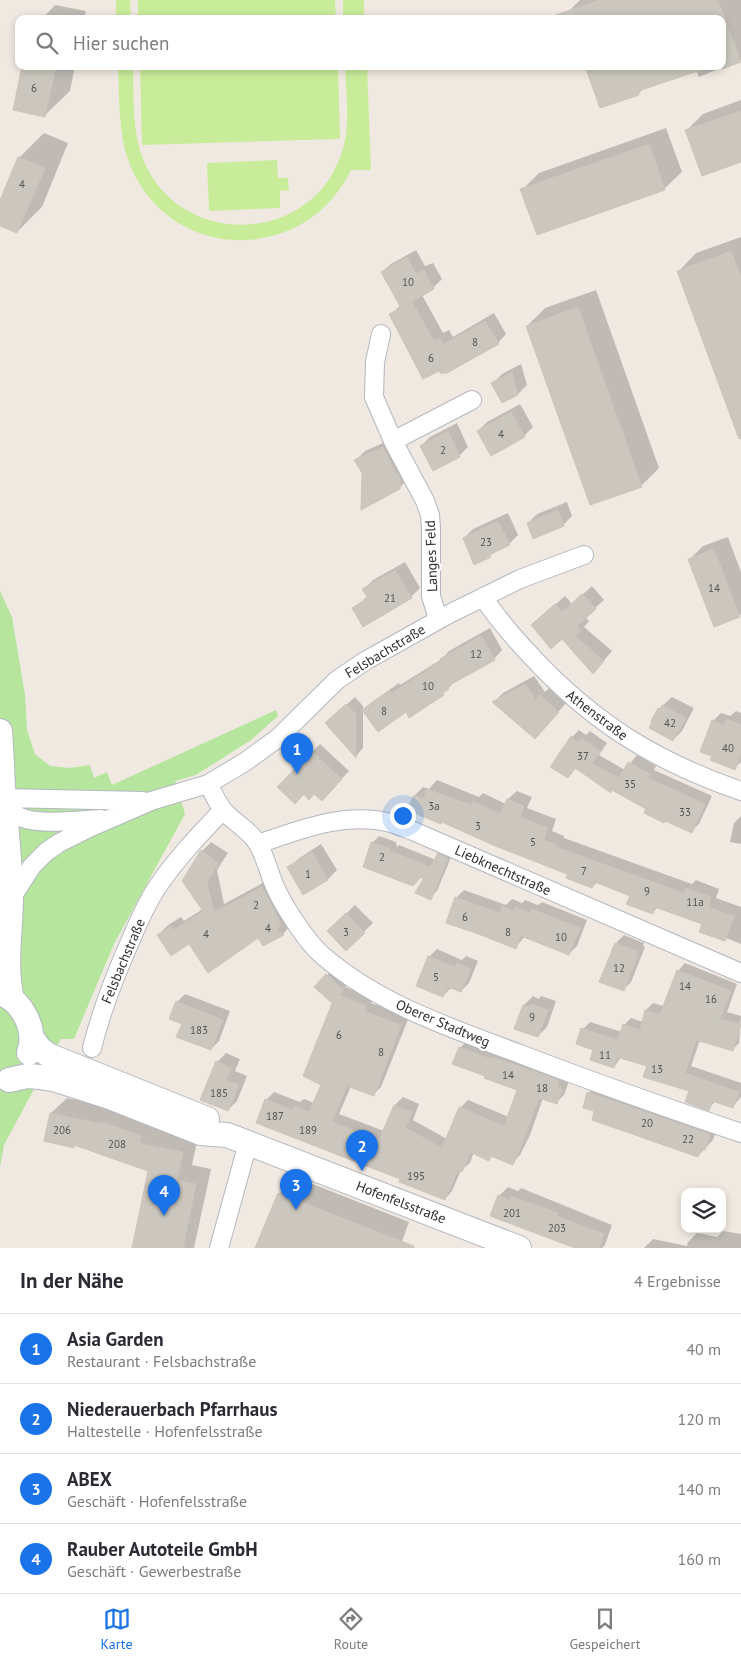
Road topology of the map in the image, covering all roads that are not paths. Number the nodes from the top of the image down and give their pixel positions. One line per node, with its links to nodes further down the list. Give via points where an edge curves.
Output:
1 (381, 334): 3 (street, Langes Feld, via 375,362 374,397)
2 (472, 400): 3 (street)
3 (393, 441): 6 (street, Langes Feld, via 430,515 431,596)
4 (584, 555): 5 (street, Felsbachstraße)
5 (483, 597): 6 (street, Felsbachstraße); 9 (street, Athenstraße, via 516,640 592,714 680,768)
6 (438, 620): 8 (street, Felsbachstraße, via 337,680 278,738)
7 (0, 731): 11 (main road)
8 (208, 784): 10 (street, Felsbachstraße); 12 (street)
9 (741, 791)
10 (151, 801): 11 (street, Felsbachstraße); 13 (street, Felsbachstraße)
11 (2, 808): 13 (street, Felsbachstraße, via 26,819 41,821); 15 (main road, via 10,850)
12 (223, 810): 14 (street, Oberer Stadtweg); 19 (street, Felsbachstraße, via 172,866 155,890 100,1014)
13 (110, 819): 15 (street, Felsbachstraße, via 46,852 32,866)
14 (258, 844): 16 (street, Liebknechtstraße, via 310,826 366,819 390,822); 21 (street, Oberer Stadtweg, via 277,892 296,923 320,953 376,994 425,1017 591,1081)
15 (11, 899): 17 (main road, via 9,988)
16 (741, 973)
17 (6, 996): 18 (main road, via 20,1007)
18 (32, 1038): 20 (main road, via 31,1049 22,1067); 22 (main road, Hofenfelsstraße, via 50,1056 207,1118)
19 (92, 1048)
20 (3, 1083): 22 (main road, Hofenfelsstraße, via 27,1076 57,1080 201,1133)
21 (741, 1133)
22 (237, 1139): 23 (street); 24 (main road, Hofenfelsstraße)
23 (219, 1248)
24 (519, 1248)

